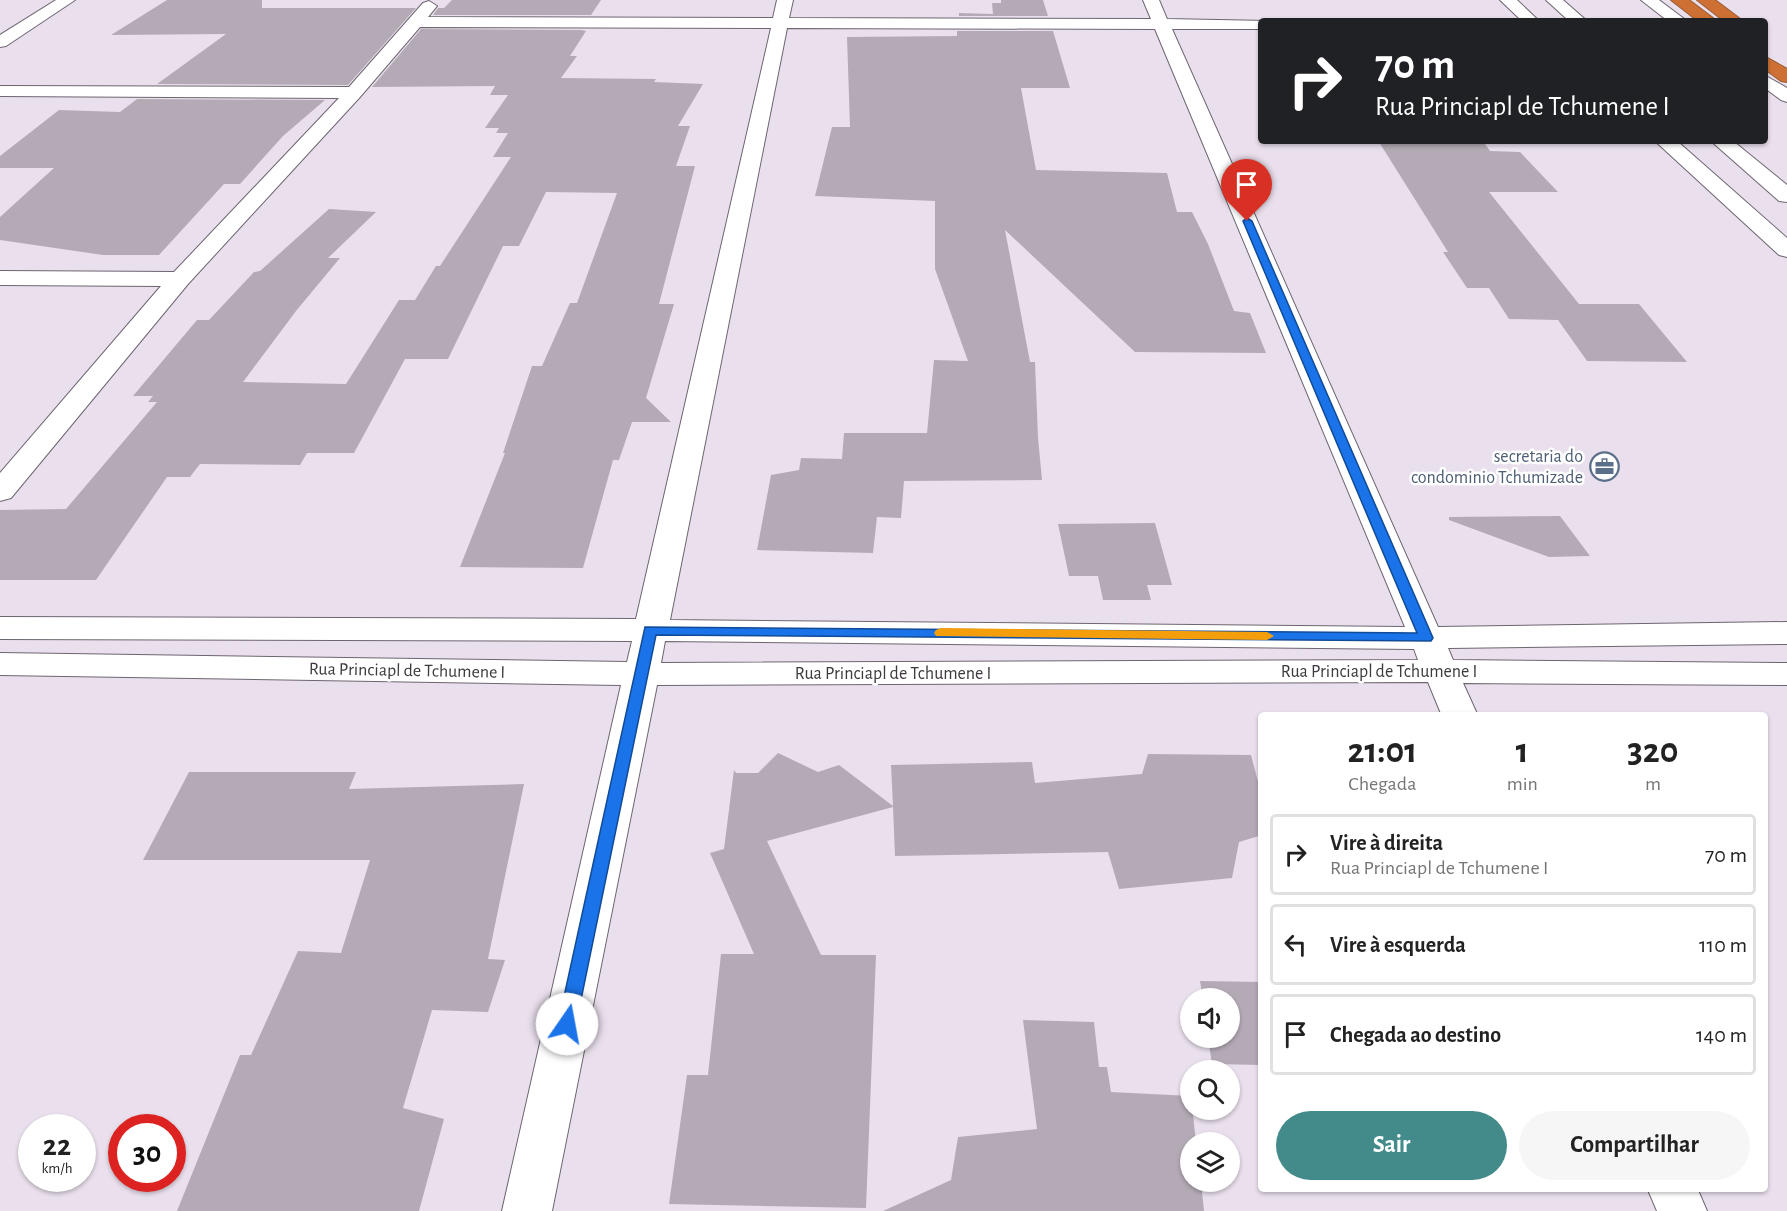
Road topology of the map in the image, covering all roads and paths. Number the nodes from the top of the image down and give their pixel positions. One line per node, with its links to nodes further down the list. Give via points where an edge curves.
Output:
1 (67, 0): 18 (street)
2 (434, 0): 15 (street)
3 (1151, 0): 16 (street)
4 (1508, 0): 10 (street)
5 (1554, 0): 11 (street)
6 (1649, 0): 12 (street)
7 (1679, 0): 13 (highway)
8 (1705, 0): 14 (highway)
9 (782, 11): 15 (street); 16 (street); 33 (street)
10 (1528, 18)
11 (1575, 18)
12 (1675, 18)
13 (1705, 18)
14 (1732, 18)
15 (416, 22): 23 (street)
16 (1162, 24): 17 (street); 35 (street)
17 (1258, 24)
18 (0, 42)
19 (1775, 55): 20 (highway)
20 (1787, 77)
21 (1768, 82): 24 (street)
22 (0, 91): 23 (street)
23 (354, 93): 30 (street)
24 (1787, 96)
25 (1668, 144): 28 (street)
26 (1725, 144): 27 (street)
27 (1787, 196)
28 (1787, 250)
29 (0, 278): 30 (street)
30 (180, 279): 31 (street)
31 (0, 492)
32 (0, 628): 33 (street, Rua Princiapl de Tchumene I)
33 (650, 630): 35 (street, Rua Princiapl de Tchumene I); 38 (street)
34 (1787, 633): 35 (street, Rua Princiapl de Tchumene I)
35 (1426, 638): 37 (street)
36 (0, 664): 38 (street, Rua Princiapl de Tchumene I)
37 (1440, 671): 38 (street, Rua Princiapl de Tchumene I); 39 (street, Rua Princiapl de Tchumene I); 40 (street)
38 (641, 674): 42 (street)
39 (1787, 674)
40 (1458, 712)
41 (1674, 1192): 43 (street)
42 (527, 1211)
43 (1682, 1211)

